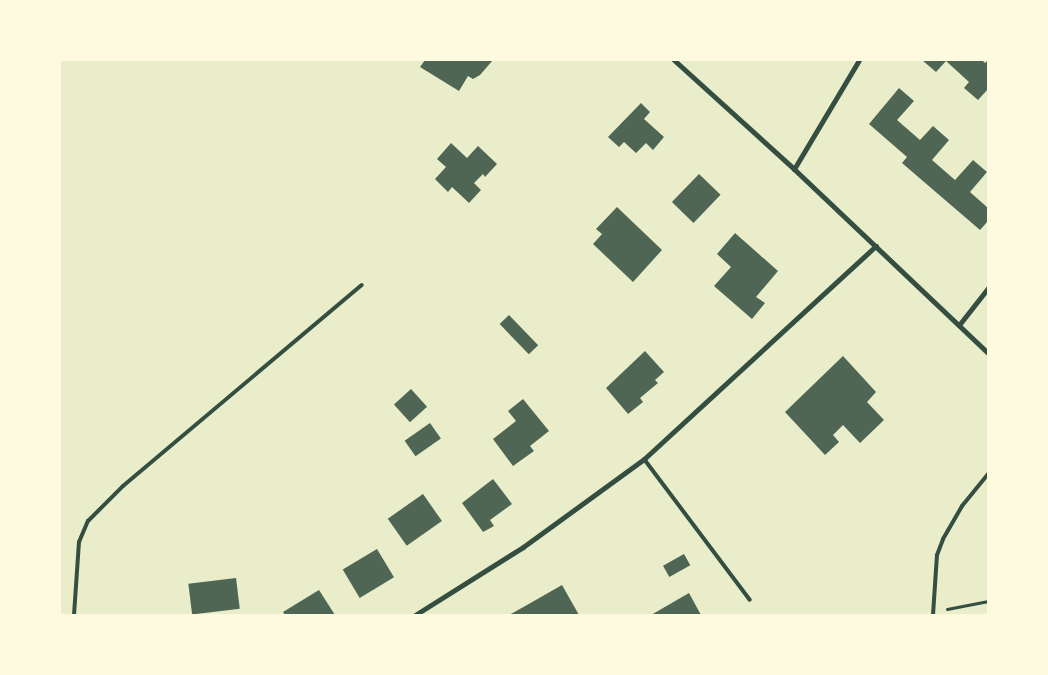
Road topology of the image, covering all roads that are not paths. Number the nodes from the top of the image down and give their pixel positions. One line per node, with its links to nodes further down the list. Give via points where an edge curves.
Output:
1 (674, 60): 3 (street)
2 (859, 60): 3 (street)
3 (794, 169): 4 (street)
4 (876, 246): 7 (street); 9 (street)
5 (362, 285): 13 (lane, via 123,486 88,521 79,542)
6 (988, 288): 7 (street)
7 (959, 325): 8 (street)
8 (988, 353)
9 (644, 460): 11 (lane); 14 (street, via 523,547)
10 (988, 474): 12 (lane, via 962,506 943,539 937,555)
11 (750, 600)
12 (933, 613)
13 (74, 615)
14 (415, 615)

